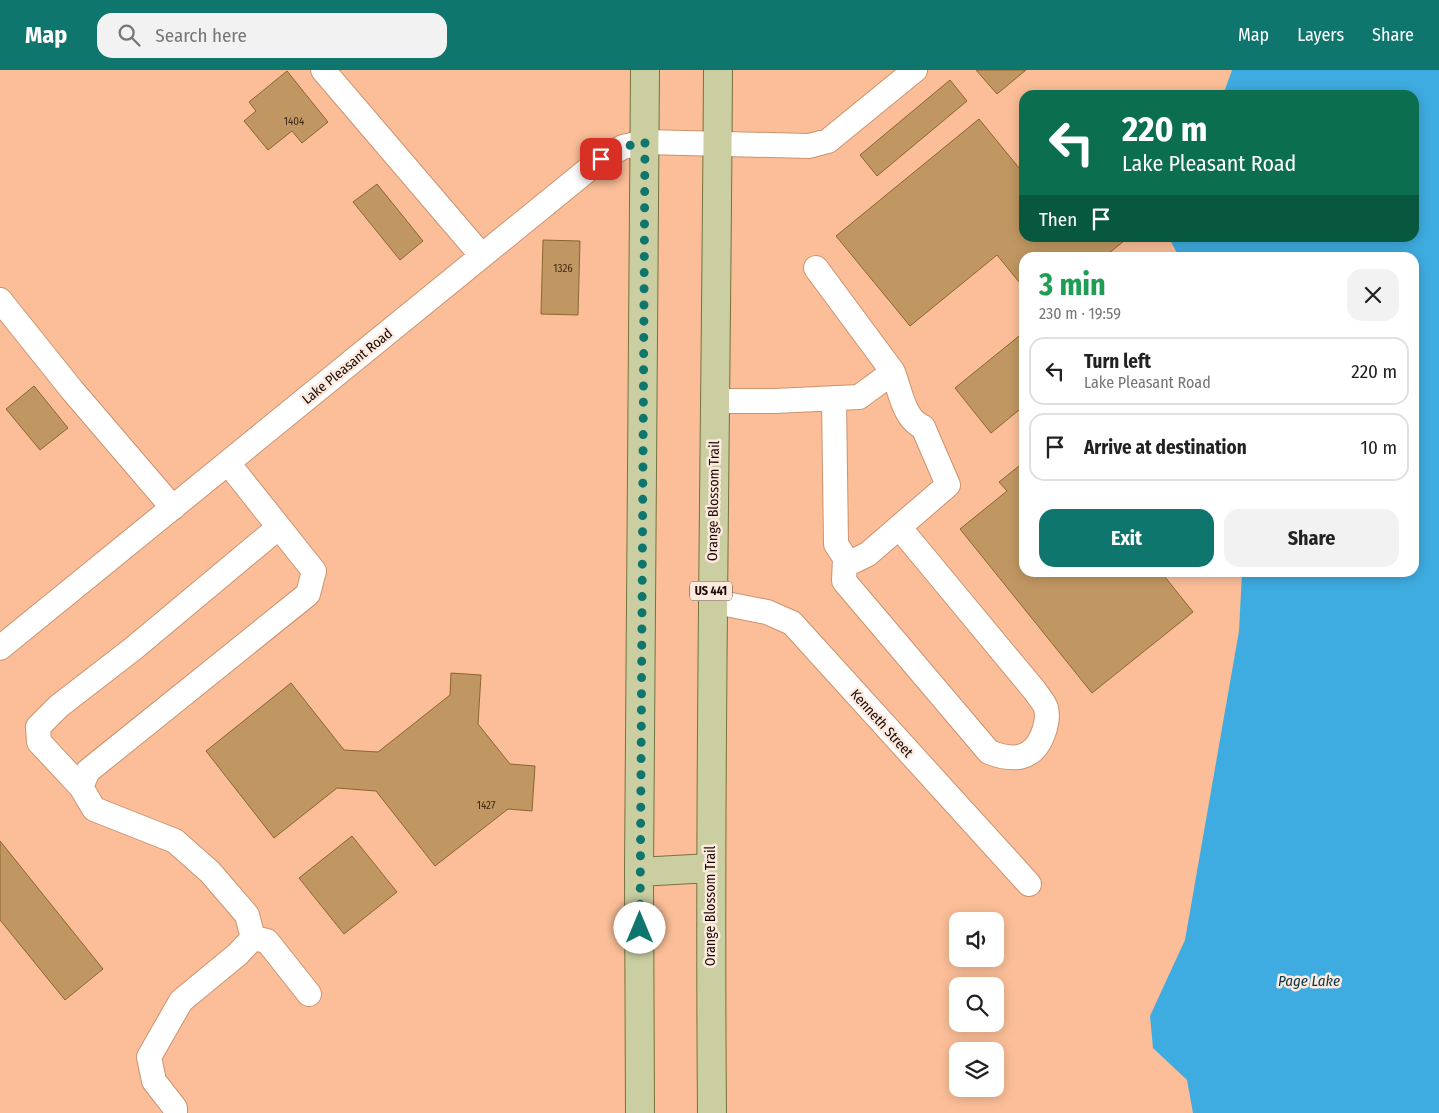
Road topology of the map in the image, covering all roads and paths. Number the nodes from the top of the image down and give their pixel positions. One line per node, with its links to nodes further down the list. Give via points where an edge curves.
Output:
1 (323, 70): 7 (street)
2 (645, 70): 5 (main road)
3 (718, 70): 6 (main road, Orange Blossom Trail / US 441)
4 (915, 70): 6 (street, Lake Pleasant Road, via 828,141 809,146)
5 (645, 142): 6 (street, Lake Pleasant Road); 7 (street, Lake Pleasant Road, via 623,147 601,159); 22 (main road)
6 (718, 144): 12 (main road, Orange Blossom Trail / US 441)
7 (482, 256): 13 (street, Lake Pleasant Road)
8 (816, 268): 10 (street)
9 (0, 300): 14 (street)
10 (893, 372): 11 (street, via 858,397); 16 (street, via 909,415 914,424 923,427 948,485)
11 (834, 399): 12 (street); 17 (street, via 836,544)
12 (714, 401): 18 (main road, Orange Blossom Trail / US 441)
13 (228, 463): 14 (street, Lake Pleasant Road); 15 (street)
14 (173, 508): 19 (street, Lake Pleasant Road)
15 (279, 527): 20 (street, via 314,570 308,594 88,771); 20 (street, via 134,648 58,706 38,727 39,742)
16 (899, 527): 17 (street, via 868,554 854,561); 17 (street, via 1046,708 1046,725 1038,747 1026,756 1006,759 989,752 844,581)
17 (845, 558)
18 (711, 601): 21 (main road, Orange Blossom Trail / US 441); 23 (street, Kenneth Street, via 767,612 792,623)
19 (0, 648)
20 (81, 788): 24 (street, via 94,809 176,841 210,872 246,915)
21 (710, 868): 22 (main road); 28 (main road, Orange Blossom Trail / US 441)
22 (639, 872): 27 (main road)
23 (1029, 884)
24 (253, 938): 25 (street, via 267,941); 26 (street, via 181,1001 149,1057 154,1081 175,1108)
25 (308, 994)
26 (175, 1113)
27 (640, 1113)
28 (712, 1113)

